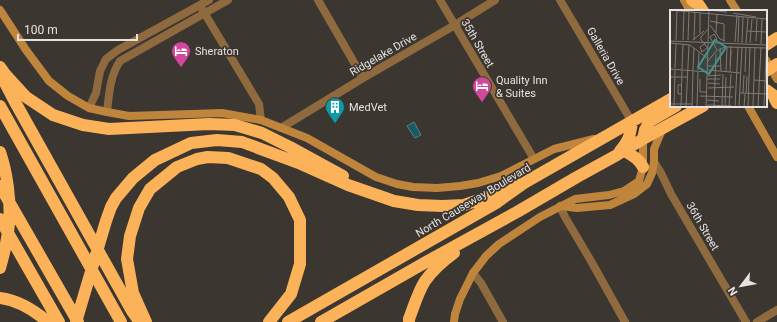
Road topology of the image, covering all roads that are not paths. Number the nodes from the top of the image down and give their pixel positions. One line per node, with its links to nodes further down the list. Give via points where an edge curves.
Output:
1 (209, 0): 10 (street)
2 (228, 0): 15 (street)
3 (318, 0): 22 (street)
4 (440, 0): 16 (street, 35th Street)
5 (496, 0): 16 (street, Ridgelake Drive)
6 (560, 0): 34 (street, Galleria Drive)
7 (684, 0): 12 (street)
8 (692, 0): 13 (highway)
9 (730, 0): 14 (street)
10 (200, 5): 15 (street); 31 (street, via 106,59)
11 (0, 10): 31 (street, via 49,80 68,96)
12 (689, 10)
13 (702, 10)
14 (736, 10)
15 (205, 13): 32 (street, via 120,61 110,86); 33 (street, via 258,104)
16 (455, 25): 22 (street, Ridgelake Drive); 44 (street, 35th Street)
17 (777, 38): 18 (highway)
18 (767, 43)
19 (769, 66): 23 (street)
20 (0, 67): 49 (highway, via 26,97 54,115 83,126 109,129 235,125 276,140)
21 (0, 73): 61 (highway)
22 (363, 78): 35 (street, Ridgelake Drive)
23 (777, 79)
24 (767, 91): 26 (highway)
25 (670, 101): 34 (highway, North Causeway Boulevard)
26 (777, 103)
27 (0, 106): 60 (highway)
28 (674, 107): 38 (highway, via 650,121 644,130)
29 (701, 107): 36 (highway)
30 (749, 107): 39 (street)
31 (90, 108): 32 (street)
32 (107, 112): 33 (street, via 129,116 222,113)
33 (261, 120): 35 (street)
34 (632, 122): 37 (highway, North Causeway Boulevard); 42 (highway, via 631,132)
35 (281, 128): 44 (street, via 307,138 376,177 413,187 437,188 478,183 501,176)
36 (663, 128): 38 (highway); 45 (street, via 654,149)
37 (608, 136): 44 (street, via 554,149); 47 (highway, North Causeway Boulevard)
38 (643, 139): 42 (highway); 46 (street)
39 (770, 144): 40 (street); 43 (street)
40 (777, 149)
41 (0, 152): 53 (highway, via 8,188 9,222)
42 (621, 153): 46 (highway, via 635,157); 52 (highway)
43 (777, 157)
44 (534, 159)
45 (654, 162): 50 (street, via 647,184 634,194 610,205 577,208); 70 (street, 36th Street)
46 (643, 167): 50 (street, via 639,181 624,190 609,195 575,199)
47 (524, 184): 49 (highway, via 464,204 442,206 418,205); 64 (highway, North Causeway Boulevard, via 496,203)
48 (0, 186): 59 (highway)
49 (375, 195): 59 (highway, via 242,142 217,140 191,143 155,160 133,178 116,198 106,221)
50 (560, 206): 54 (street, via 499,244); 69 (street)
51 (0, 219): 58 (highway)
52 (486, 230): 65 (highway); 66 (highway, via 430,274 418,294)
53 (0, 268)
54 (473, 273): 67 (street, via 460,299); 68 (street)
55 (0, 298): 57 (highway, via 27,308)
56 (777, 310): 71 (street)
57 (48, 322)
58 (59, 322)
59 (77, 322)
60 (121, 322)
61 (139, 322)
62 (146, 322): 63 (highway, via 133,292 127,259 130,236 139,208 150,189 177,167 198,158 208,157 228,158 261,169 273,178 289,197 300,220 300,264 290,294)
63 (269, 322)
64 (288, 322)
65 (322, 322)
66 (409, 322)
67 (454, 322)
68 (503, 322)
69 (625, 322)
70 (746, 322)
71 (757, 322)

